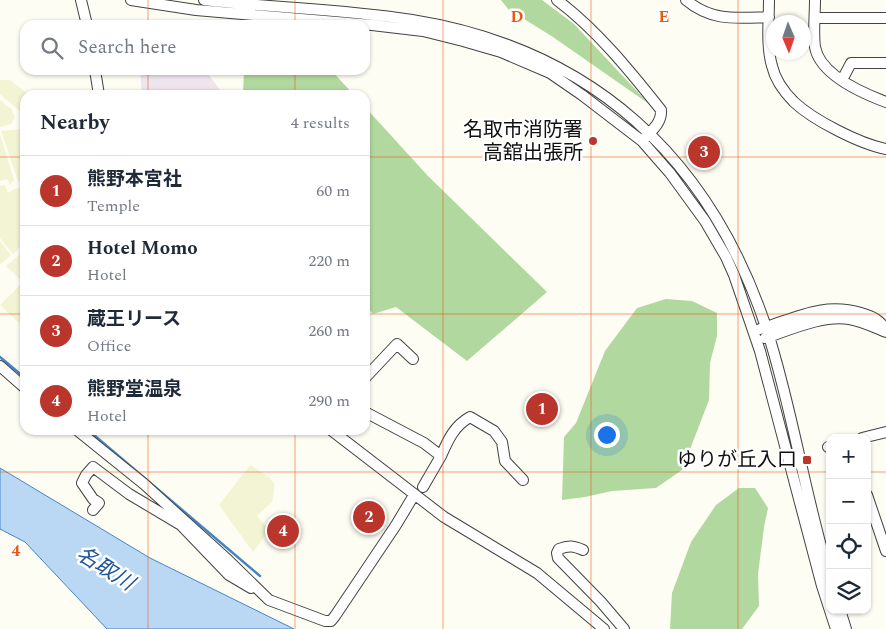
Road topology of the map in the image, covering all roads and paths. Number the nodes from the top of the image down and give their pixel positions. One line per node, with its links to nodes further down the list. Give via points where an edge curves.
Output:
1 (81, 0): 12 (street)
2 (131, 0): 13 (street, via 196,10)
3 (204, 0): 21 (street, via 381,16 466,31 532,54 567,72 601,93)
4 (557, 0): 21 (street, via 609,48 661,110 662,116)
5 (686, 0): 9 (street, via 696,8 724,18)
6 (769, 0): 8 (street)
7 (815, 0): 10 (street)
8 (769, 15)
9 (766, 18)
10 (815, 18): 11 (street); 18 (street, via 815,46 819,60)
11 (886, 18)
12 (86, 20)
13 (313, 20)
14 (370, 25): 22 (street, via 423,31 500,52 550,74)
15 (771, 60): 23 (street, via 776,79 793,101 818,119)
16 (886, 63): 18 (street, via 851,63)
17 (96, 75): 19 (street)
18 (842, 80): 20 (street)
19 (98, 90)
20 (886, 102)
21 (650, 133): 22 (street); 25 (street, via 697,187 718,221 738,257)
22 (642, 141): 26 (street, via 670,172 726,257)
23 (886, 149)
24 (886, 331): 25 (street, via 880,322 868,315 840,308 820,310)
25 (767, 332): 26 (street); 44 (street)
26 (755, 336): 49 (street)
27 (413, 359): 29 (street, via 398,344)
28 (0, 366): 30 (street)
29 (370, 373)
30 (20, 384)
31 (370, 415): 36 (street, via 424,443)
32 (886, 432): 35 (street)
33 (83, 435): 45 (street, via 144,484)
34 (337, 435): 39 (street)
35 (871, 436)
36 (441, 456): 37 (street, via 452,433 470,418 494,432 502,442 505,461); 38 (street)
37 (523, 480)
38 (423, 487)
39 (414, 495): 45 (street, via 331,621); 47 (street, via 444,517 537,573)
40 (871, 507): 43 (street)
41 (93, 510): 45 (street, via 99,503 92,499 82,483 93,468 181,525 229,575)
42 (583, 550): 48 (street, via 564,546 557,553 558,558)
43 (886, 551)
44 (828, 569)
45 (267, 597)
46 (841, 614): 50 (street)
47 (604, 629)
48 (624, 629)
49 (836, 629)
50 (846, 629)

